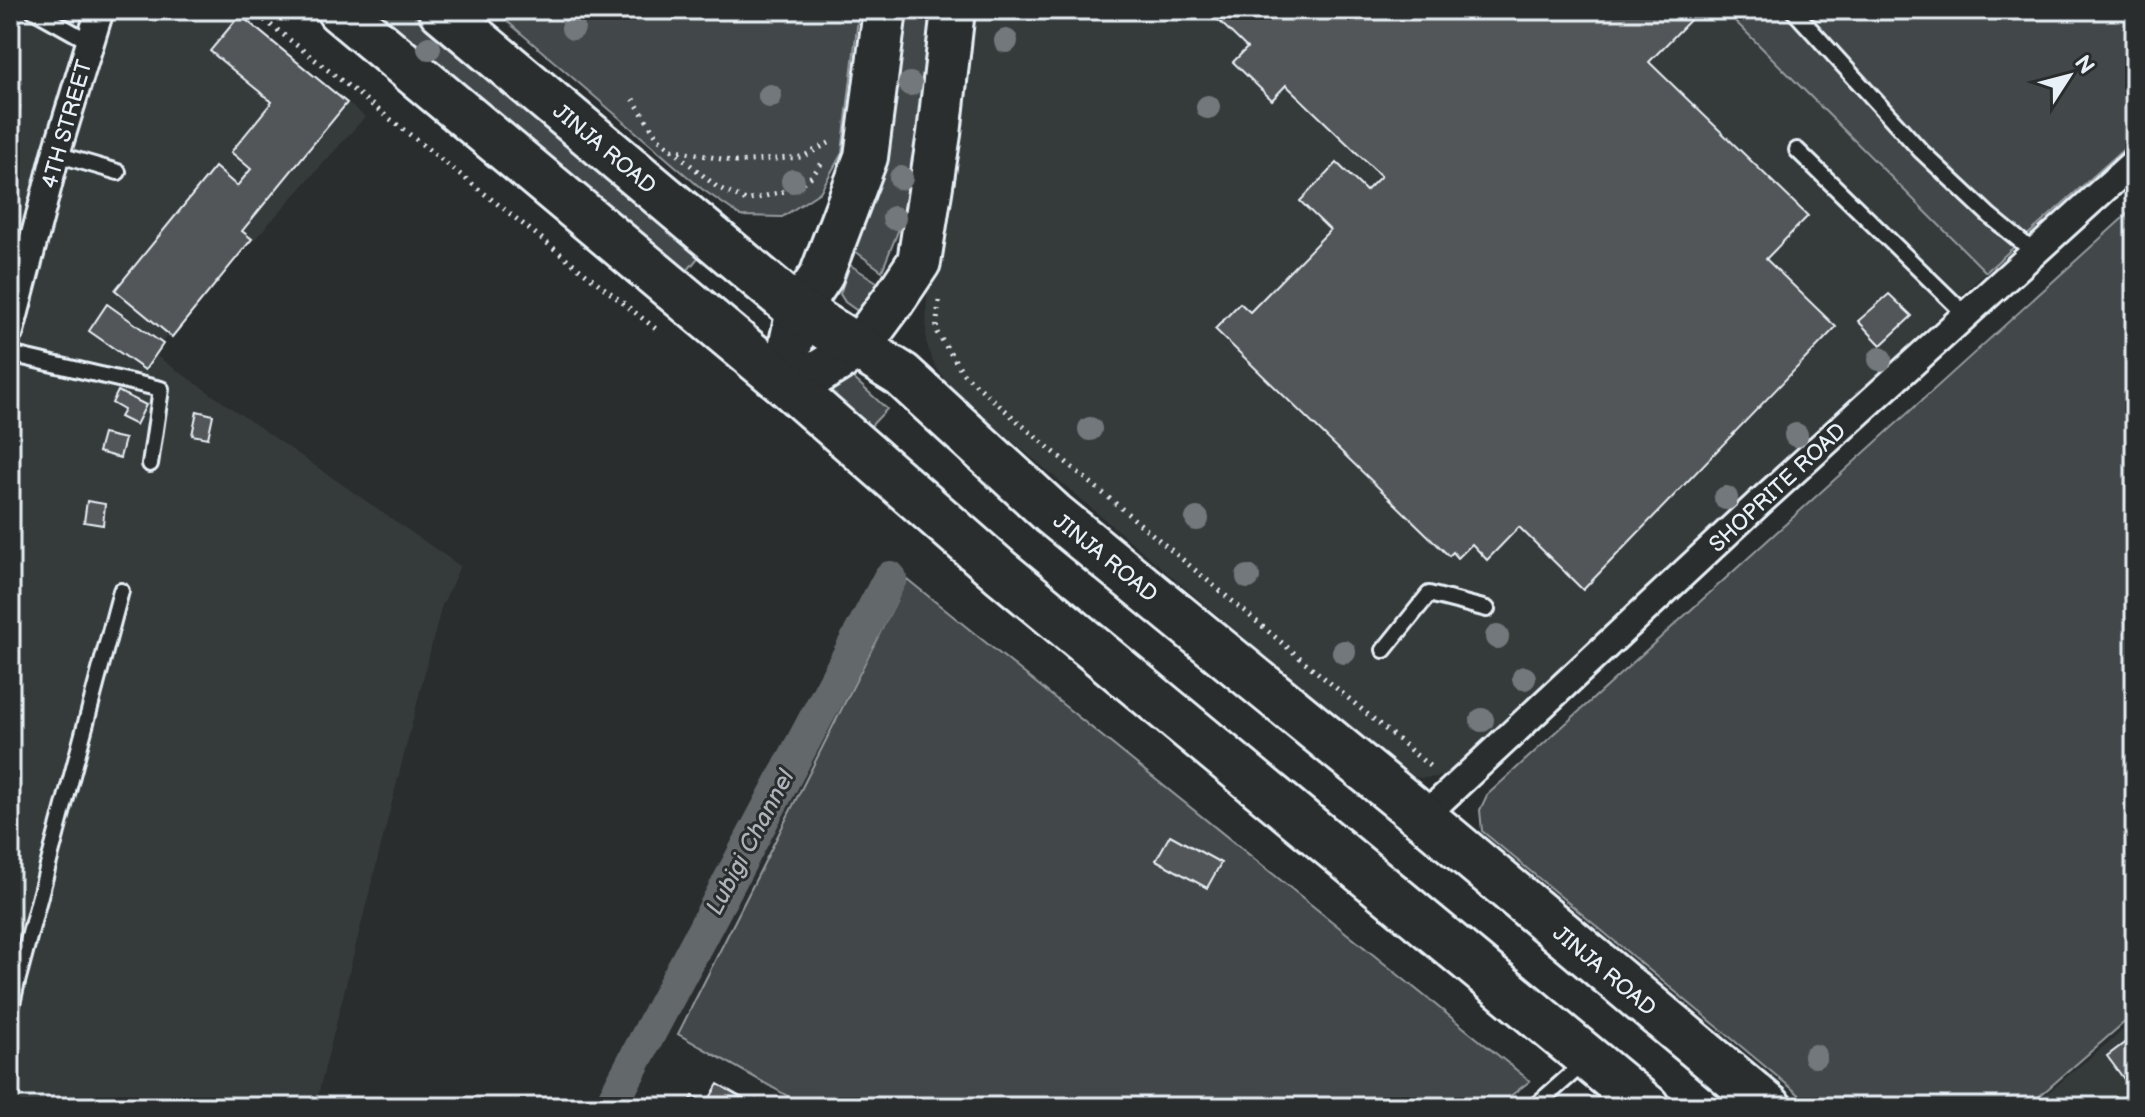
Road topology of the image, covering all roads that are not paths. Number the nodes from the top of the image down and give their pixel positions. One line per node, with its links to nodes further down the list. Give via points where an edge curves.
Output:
1 (33, 10): 8 (lane)
2 (100, 10): 8 (street, 4TH STREET)
3 (339, 10): 20 (highway)
4 (441, 10): 15 (highway, JINJA ROAD)
5 (885, 10): 15 (main road, via 866,157 821,276)
6 (953, 10): 18 (main road, via 919,262)
7 (1793, 10): 13 (lane, via 1921,151)
8 (90, 42): 10 (street, 4TH STREET)
9 (1797, 150): 16 (lane)
10 (56, 154): 12 (lane); 14 (street, 4TH STREET)
11 (2135, 161): 13 (street, SHOPRITE ROAD)
12 (118, 172)
13 (2034, 252): 16 (street, SHOPRITE ROAD)
14 (16, 284): 17 (street, 4TH STREET)
15 (798, 310): 18 (highway, JINJA ROAD); 20 (main road)
16 (1966, 315): 25 (street, SHOPRITE ROAD)
17 (10, 331)
18 (859, 347): 20 (main road); 25 (highway, JINJA ROAD, via 902,375 1053,514)
19 (10, 354): 21 (lane, via 161,389)
20 (788, 385): 28 (highway, via 1001,572)
21 (150, 464)
22 (121, 591): 26 (lane)
23 (1487, 609): 24 (lane, via 1429,594)
24 (1384, 650)
25 (1423, 817): 31 (highway, JINJA ROAD)
26 (13, 985): 27 (lane)
27 (10, 1013)
28 (1589, 1059): 29 (lane); 30 (highway)
29 (1534, 1107)
30 (1647, 1107)
31 (1769, 1107)

